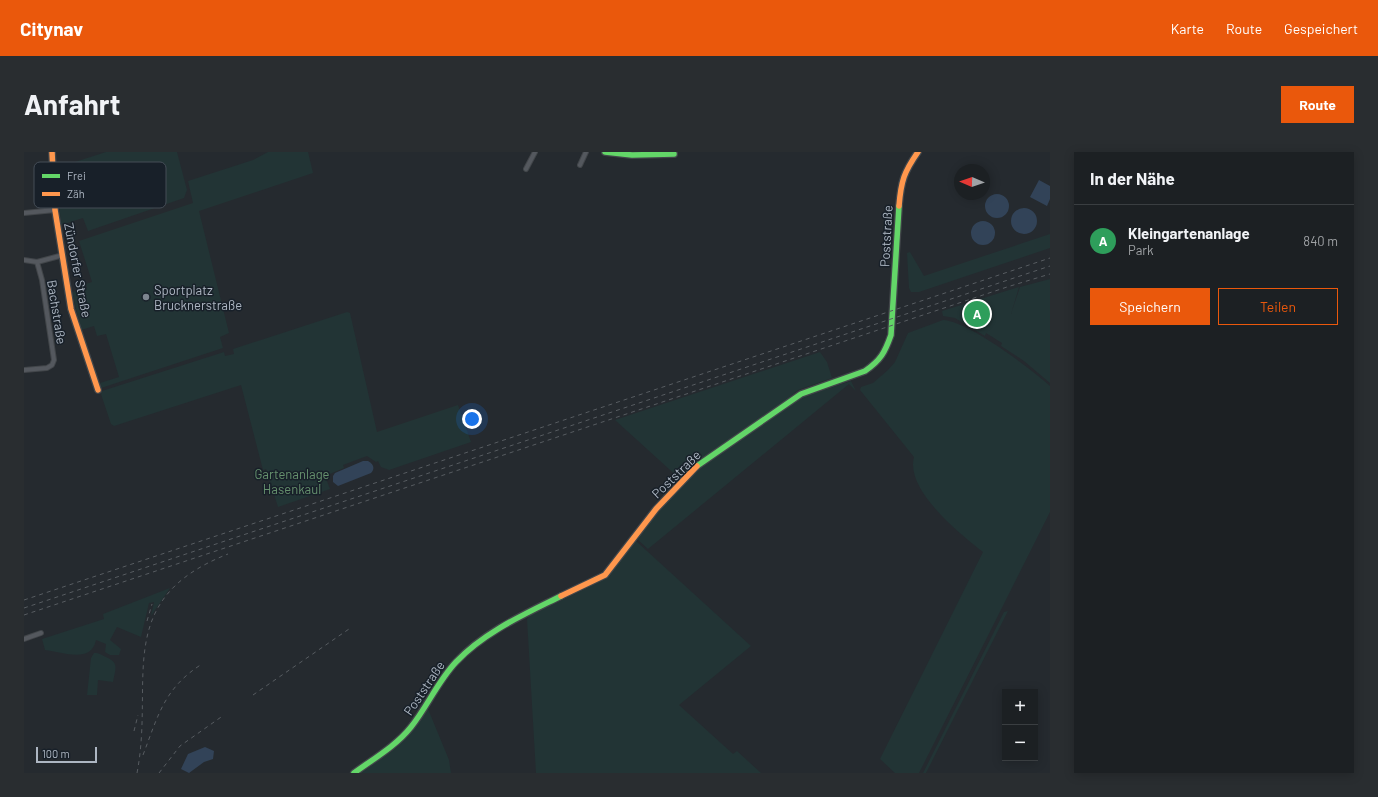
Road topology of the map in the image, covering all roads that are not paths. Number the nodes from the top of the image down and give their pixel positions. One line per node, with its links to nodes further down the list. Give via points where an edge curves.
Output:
1 (52, 152): 7 (street, Zündorfer Straße)
2 (534, 152): 9 (street)
3 (586, 152): 8 (street)
4 (605, 152): 6 (street, via 632,155)
5 (918, 152): 19 (street, Poststraße, via 905,170 900,190 891,335 888,348 880,360 865,372 801,394 708,457 656,509 605,575 526,614 476,643 455,663 410,728 393,745)
6 (674, 154)
7 (53, 162)
8 (580, 165)
9 (526, 169)
10 (55, 210): 11 (street); 12 (street, Zündorfer Straße)
11 (24, 213)
12 (63, 255): 14 (street); 16 (street, Zündorfer Straße, via 72,309)
13 (24, 260): 14 (street)
14 (36, 262): 15 (street, Bachstraße, via 42,282 54,360 47,368)
15 (24, 370)
16 (98, 390)
17 (40, 633): 18 (street)
18 (24, 639)
19 (354, 773)

